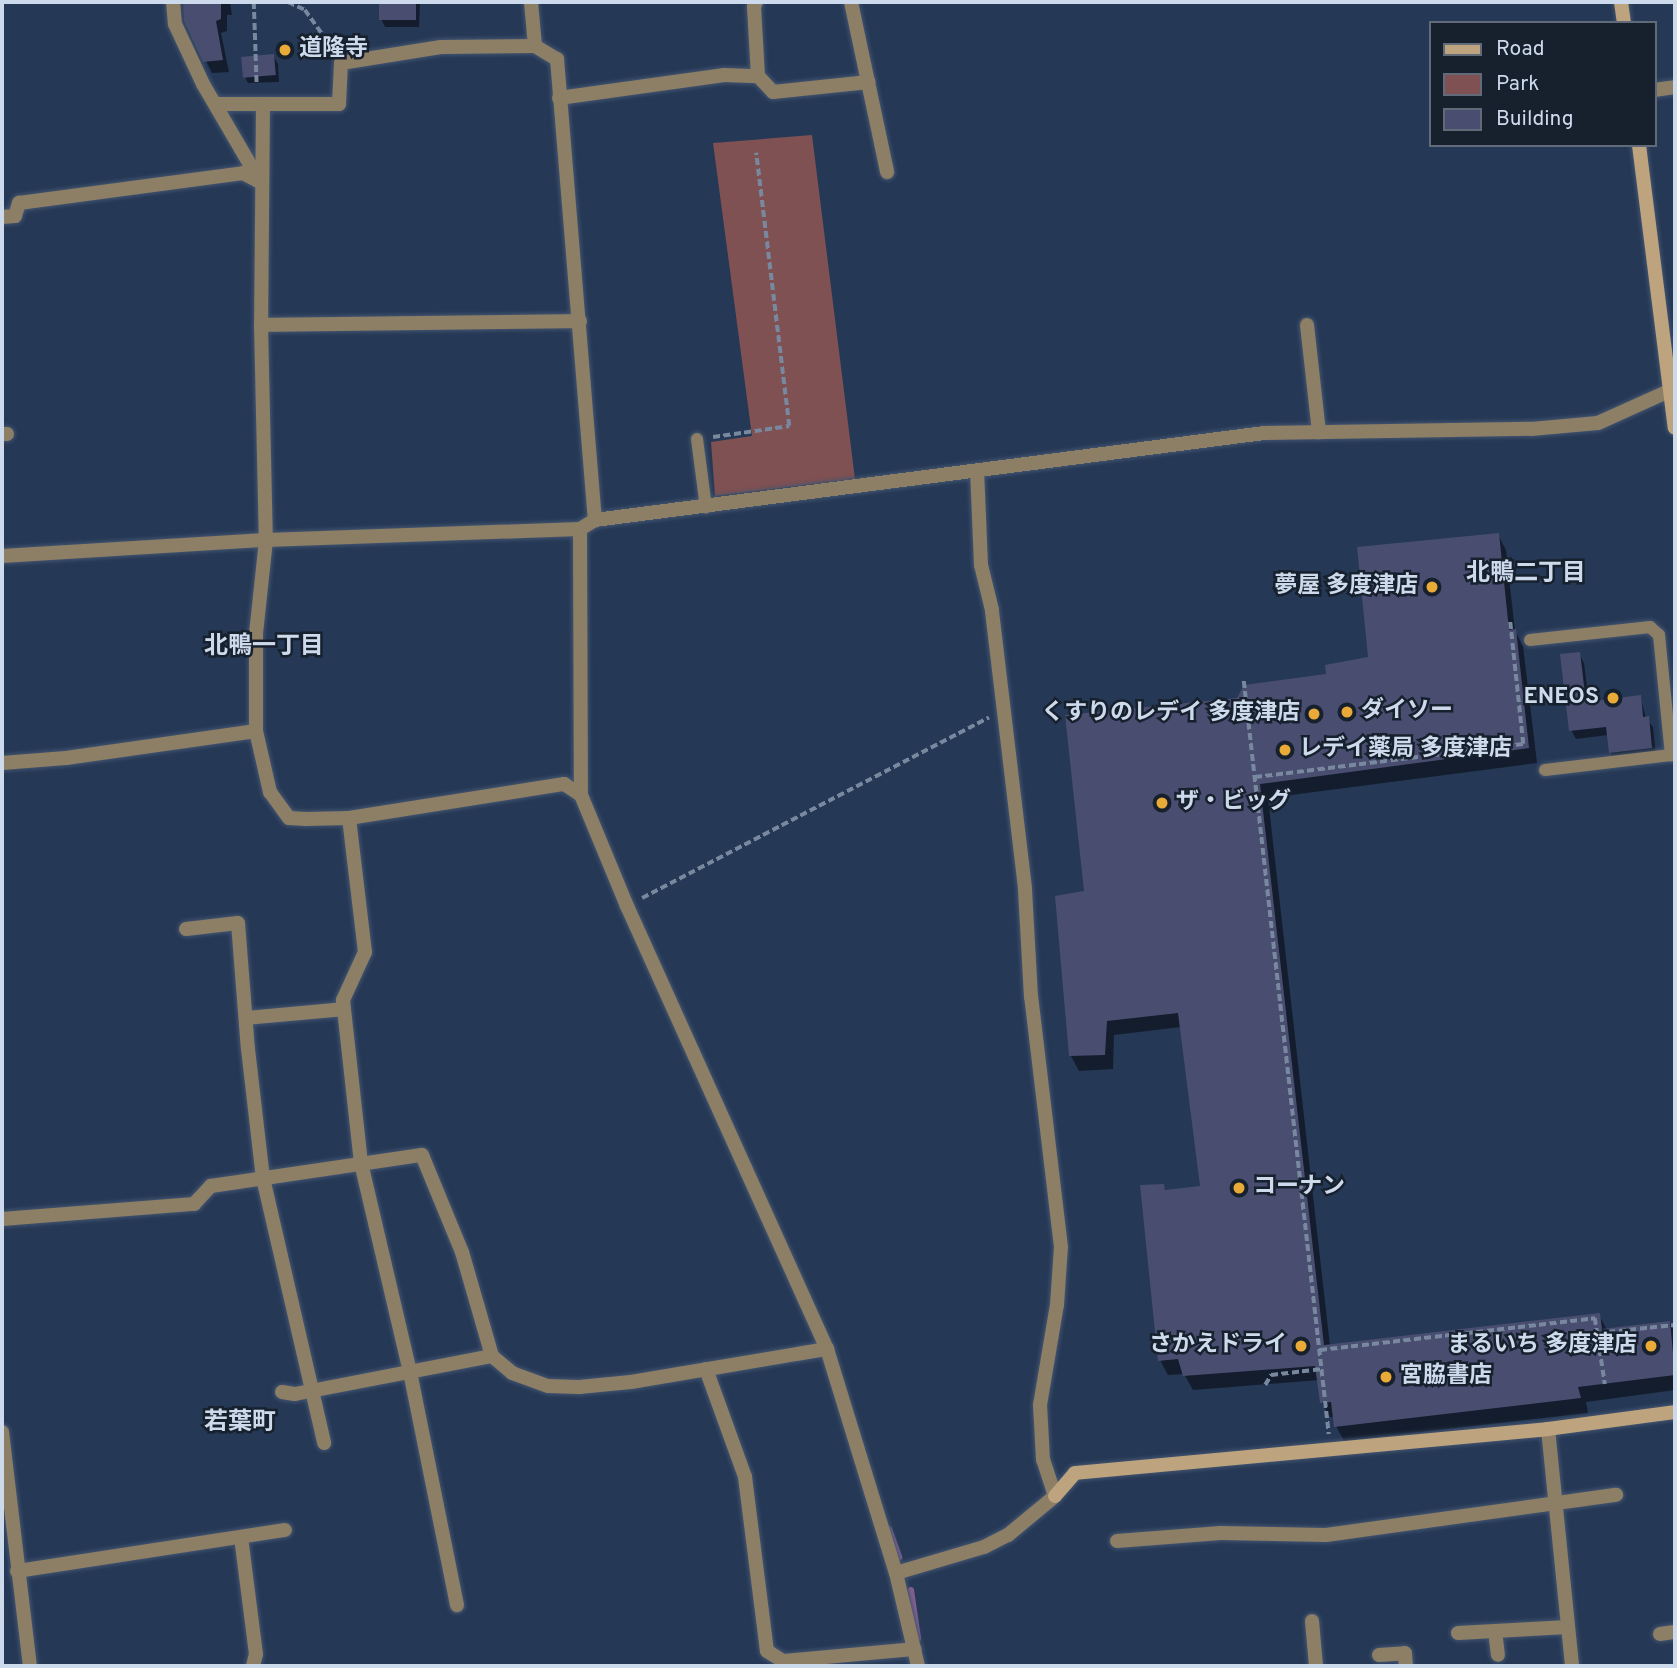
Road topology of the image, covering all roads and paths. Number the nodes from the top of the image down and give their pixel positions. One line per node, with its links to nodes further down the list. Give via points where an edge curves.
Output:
1 (173, 2): 16 (street, via 175,24 203,84)
2 (254, 2): 17 (path, via 256,82)
3 (288, 2): 10 (path, via 305,10)
4 (531, 2): 9 (street)
5 (851, 2): 12 (street)
6 (1621, 2): 8 (street)
7 (751, 3): 11 (street)
8 (1624, 21)
9 (535, 46): 10 (street, via 441,47); 15 (street, via 557,58)
10 (341, 62): 17 (street, via 339,104)
11 (758, 76): 12 (street, via 773,92); 15 (street, via 724,75)
12 (868, 82): 20 (street)
13 (1675, 87): 14 (street)
14 (1656, 90)
15 (558, 98): 23 (street)
16 (218, 104): 17 (street); 21 (street)
17 (263, 105): 21 (street)
18 (1639, 147): 26 (street)
19 (756, 153): 29 (path, via 789,426)
20 (887, 172)
21 (260, 182): 22 (street, via 243,173 19,203 15,216); 24 (street)
22 (2, 217)
23 (580, 321): 24 (street); 32 (street)
24 (261, 325): 34 (street)
25 (1307, 325): 28 (street)
26 (1671, 390): 27 (street); 28 (street, via 1598,423 1531,429)
27 (1675, 428)
28 (1319, 432): 30 (street, via 1264,433)
29 (697, 439): 31 (lane)
30 (977, 471): 31 (street); 39 (street, via 981,565 992,610)
31 (706, 507): 32 (street)
32 (595, 520): 33 (street)
33 (580, 528): 34 (street); 44 (street)
34 (265, 540): 35 (street); 40 (street, via 256,633)
35 (2, 556)
36 (1510, 622): 43 (path, via 1523,744)
37 (1530, 640): 42 (lane, via 1650,627 1660,635 1671,755)
38 (1244, 681): 43 (path)
39 (1004, 710): 46 (path); 73 (street, via 1025,888 1031,998 1061,1247 1057,1305 1040,1405 1043,1460)
40 (256, 731): 41 (street, via 66,758); 45 (street, via 270,792 289,818)
41 (2, 762)
42 (1545, 770)
43 (1255, 777): 56 (path)
44 (581, 795): 45 (street, via 564,784); 46 (street)
45 (349, 818): 48 (street, via 365,952 343,1000)
46 (626, 906): 55 (street)
47 (186, 929): 49 (street, via 238,923)
48 (344, 1009): 49 (street); 50 (street)
49 (246, 1018): 51 (street)
50 (360, 1163): 51 (street); 57 (street, via 422,1155 462,1252); 61 (street)
51 (263, 1178): 52 (street, via 211,1185 194,1204); 65 (street)
52 (2, 1219)
53 (1675, 1325): 54 (path)
54 (1598, 1333): 56 (path, via 1595,1318); 63 (path)
55 (827, 1349): 59 (street); 79 (street)
56 (1320, 1349): 60 (path)
57 (492, 1356): 59 (street, via 512,1373 548,1386 631,1382); 61 (street)
58 (1277, 1366): 62 (path)
59 (706, 1369): 87 (street, via 745,1477 767,1651 783,1661)
60 (1322, 1369): 62 (path); 71 (path)
61 (410, 1373): 65 (street); 80 (street)
62 (1278, 1374): 64 (path, via 1270,1375)
63 (1605, 1384)
64 (1265, 1385)
65 (312, 1391): 66 (street); 70 (street)
66 (282, 1392)
67 (1675, 1412): 68 (street)
68 (1548, 1429): 71 (street); 74 (street)
69 (2, 1432): 78 (street)
70 (324, 1443)
71 (1331, 1449): 73 (street, via 1075,1473)
72 (1616, 1495): 74 (street)
73 (1055, 1496): 79 (street, via 1008,1535 984,1548)
74 (1555, 1503): 77 (street, via 1326,1535 1221,1533); 82 (street)
75 (285, 1530): 76 (street)
76 (242, 1537): 78 (street); 91 (street, via 256,1654)
77 (1117, 1541)
78 (17, 1571): 90 (street)
79 (896, 1573): 87 (street)
80 (457, 1605)
81 (1312, 1621): 93 (street)
82 (1568, 1627): 83 (street); 95 (street)
83 (1495, 1631): 85 (street); 89 (street)
84 (1675, 1632): 86 (street)
85 (1458, 1633)
86 (1660, 1634)
87 (914, 1649): 92 (street)
88 (1379, 1655): 94 (street, via 1405,1653)
89 (1498, 1655)
90 (30, 1666)
91 (253, 1666)
92 (918, 1666)
93 (1316, 1666)
94 (1406, 1666)
95 (1572, 1666)

